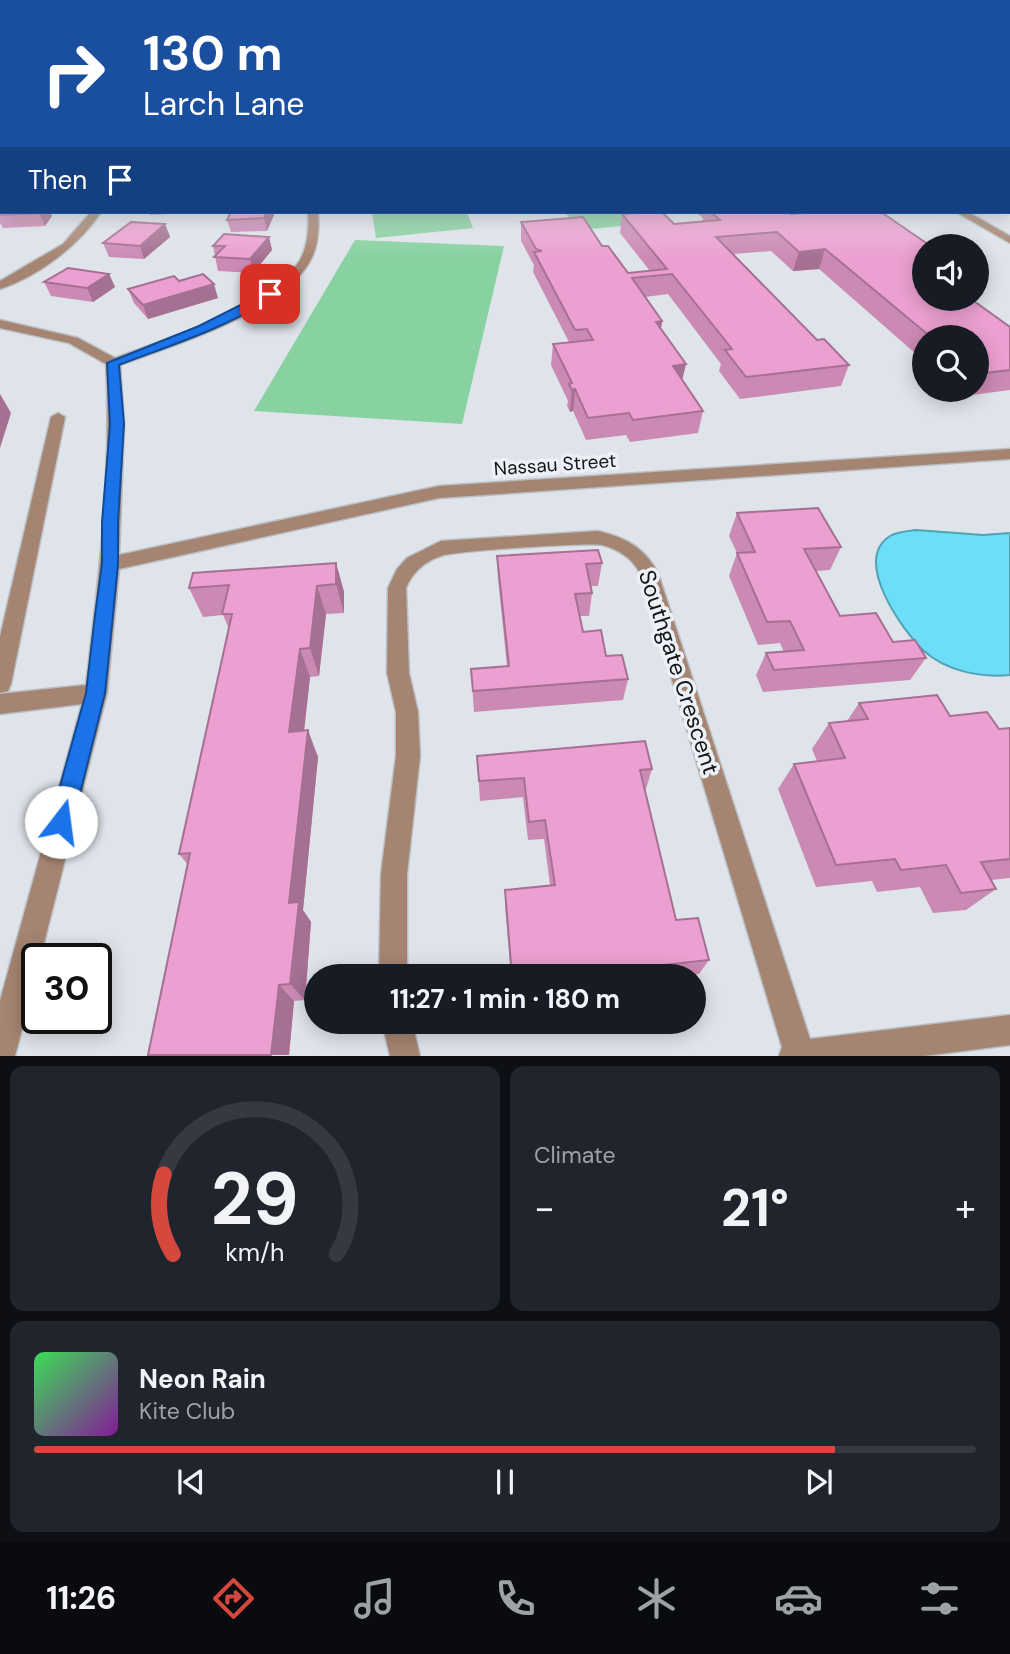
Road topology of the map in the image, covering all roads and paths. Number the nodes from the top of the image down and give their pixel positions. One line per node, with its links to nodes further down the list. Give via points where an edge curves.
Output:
1 (95, 214): 5 (street, via 78,237)
2 (313, 214): 7 (street, via 309,252 287,281 252,306)
3 (964, 214): 4 (street)
4 (1010, 240)
5 (0, 286)
6 (0, 324): 7 (street, via 69,338 96,349)
7 (113, 363): 10 (street, via 117,424)
8 (58, 417): 11 (street)
9 (1010, 454): 10 (street, Nassau Street, via 439,492)
10 (110, 564): 12 (street)
11 (0, 684)
12 (96, 693): 13 (street); 17 (street)
13 (0, 704)
14 (393, 964): 20 (street, Southgate Crescent, via 394,874 408,755 407,712 398,673 397,588 401,575 425,554 441,548 598,537 635,552 649,573)
15 (1010, 1030): 20 (street)
16 (400, 1034): 18 (street)
17 (0, 1055)
18 (405, 1055)
19 (794, 1055): 20 (street)
20 (800, 1055)

